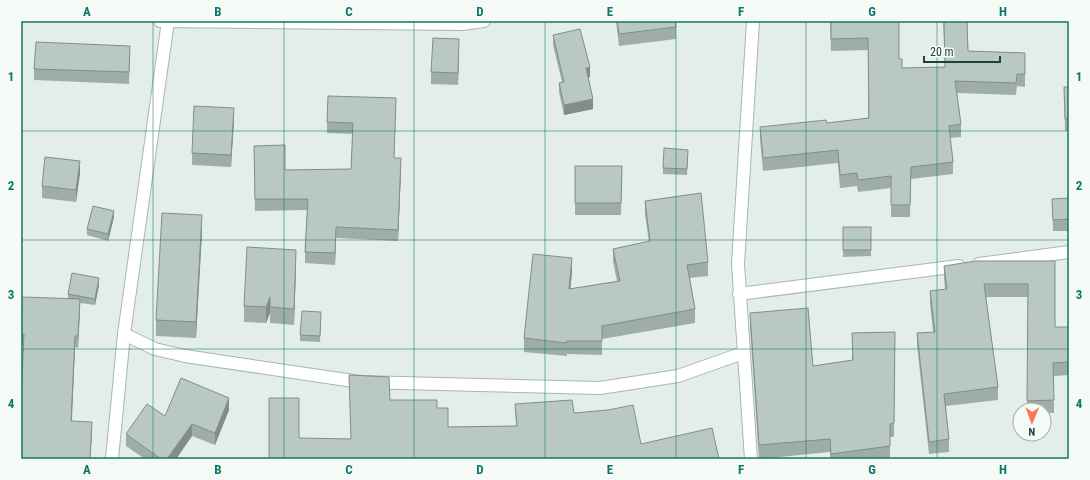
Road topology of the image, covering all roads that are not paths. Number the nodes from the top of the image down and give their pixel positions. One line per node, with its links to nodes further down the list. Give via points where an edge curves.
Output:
1 (160, 21): 4 (street)
2 (484, 21): 4 (street, via 462,24)
3 (753, 21): 6 (street, via 738,264)
4 (168, 22): 7 (street)
5 (1069, 252): 6 (street)
6 (739, 294): 8 (street)
7 (124, 334): 8 (street, via 155,348 185,356 360,382 600,388 678,376); 9 (street)
8 (743, 353): 10 (street)
9 (112, 459)
10 (751, 459)

